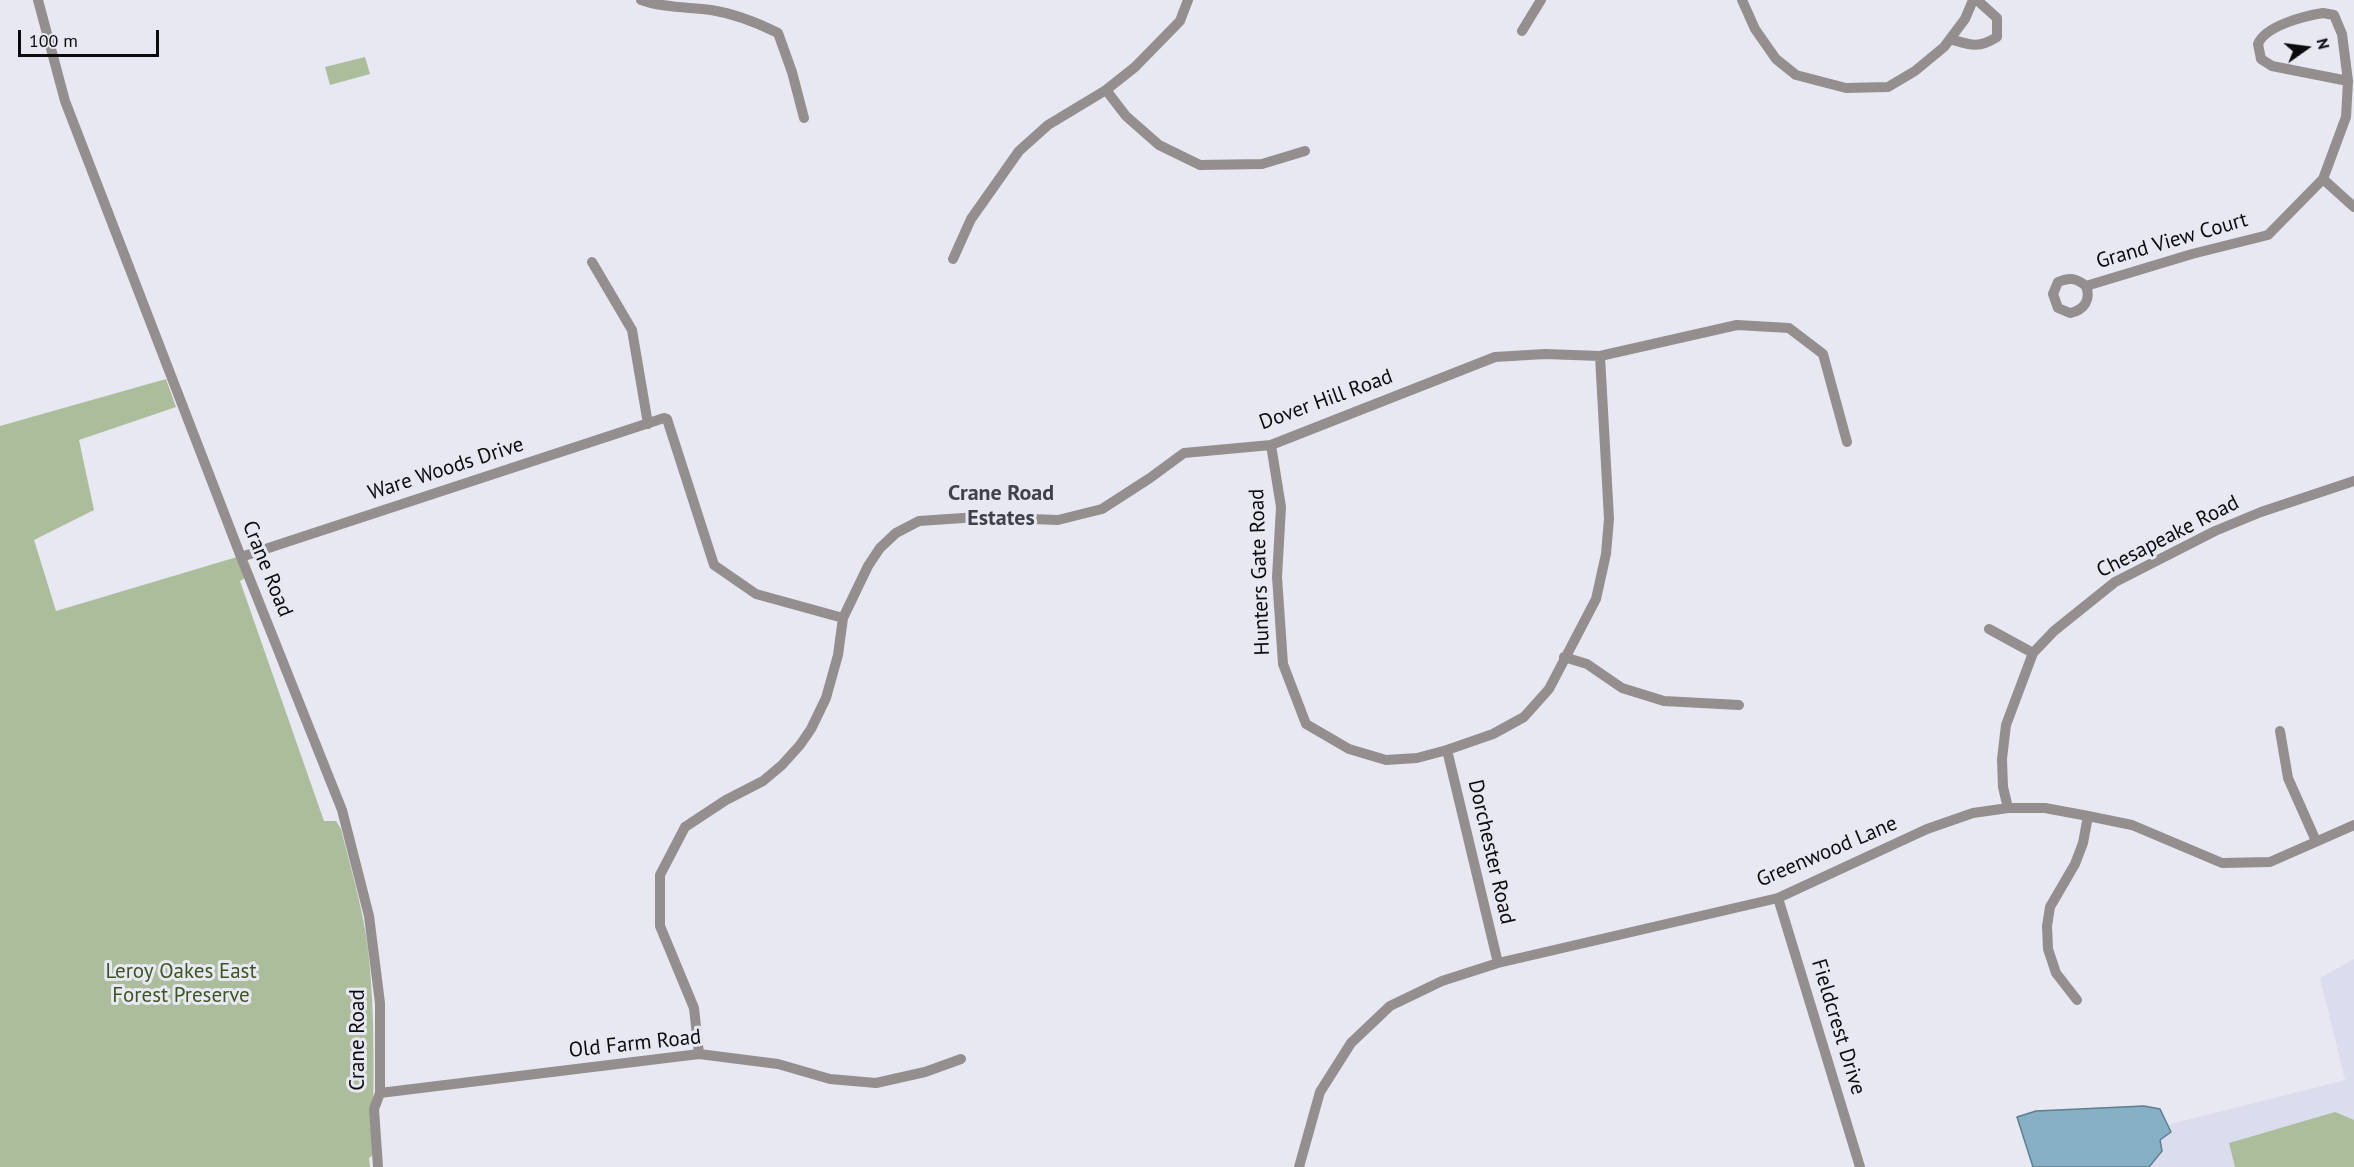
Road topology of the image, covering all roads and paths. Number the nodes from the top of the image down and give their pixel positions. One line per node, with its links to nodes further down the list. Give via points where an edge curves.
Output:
1 (38, 0): 23 (street, Crane Road, via 65,101)
2 (641, 0): 11 (street, via 751,19 778,33)
3 (1188, 0): 10 (street, via 1173,29)
4 (1541, 0): 7 (street)
5 (1742, 0): 8 (street, via 1755,29 1776,59 1796,75 1846,88 1888,87 1915,71)
6 (1975, 0): 8 (street); 8 (street, via 1996,18 1997,37 1975,46)
7 (1522, 31)
8 (1950, 39)
9 (2348, 81): 9 (street, Grand View Court, via 2342,34 2334,15 2309,16 2272,29 2260,39 2258,49 2266,64); 13 (street, Grand View Court, via 2346,117)
10 (1106, 90): 12 (street, via 1126,116 1160,145 1200,165 1262,164); 15 (street, via 1048,125 1019,151 971,219)
11 (804, 118)
12 (1305, 151)
13 (2323, 179): 14 (street); 17 (street, Grand View Court, via 2268,235)
14 (2354, 207)
15 (953, 259)
16 (592, 262): 19 (street, via 632,330)
17 (2086, 286)
18 (1600, 356): 20 (street, Dover Hill Road, via 1737,325 1789,328 1823,354); 21 (street, Dover Hill Road, via 1495,357); 27 (street, Hunters Gate Road, via 1609,519 1606,554 1596,599)
19 (648, 424): 23 (street, Ware Woods Drive); 24 (street, Ware Woods Drive, via 667,419 714,566 756,594)
20 (1847, 442)
21 (1271, 445): 24 (street, Dover Hill Road, via 1184,453 1102,508 1058,520 978,517 920,521 896,533 880,549); 30 (street, Hunters Gate Road, via 1281,507 1277,577 1283,664 1306,724 1349,749 1386,760 1417,758)
22 (2354, 481): 26 (street, Chesapeake Road, via 2261,512 2115,582 2054,631)
23 (241, 557): 40 (street, Crane Road, via 342,810 358,869 369,916 380,1003)
24 (843, 618): 38 (street, Dover Hill Road, via 825,698 800,745 763,781 685,827 660,875 660,926 694,1008)
25 (1989, 629): 26 (street)
26 (2033, 654): 31 (street, Chesapeake Road, via 2006,725 2002,759)
27 (1564, 657): 28 (street, via 1587,664 1622,688 1664,701); 30 (street, Hunters Gate Road, via 1549,689 1524,717 1493,734)
28 (1739, 705)
29 (2280, 731): 34 (street, via 2288,778)
30 (1447, 750): 36 (street, Dorchester Road)
31 (2008, 808): 32 (street, Greenwood Lane, via 2045,808); 35 (street, Greenwood Lane, via 1973,813 1927,830)
32 (2088, 816): 34 (street, Greenwood Lane, via 2132,825 2222,863 2270,862); 37 (street, via 2083,843 2050,907 2047,926 2056,973)
33 (2354, 825): 34 (street, Greenwood Lane)
34 (2316, 841)
35 (1778, 898): 36 (street, Greenwood Lane); 43 (street, Fieldcrest Drive)
36 (1498, 963): 42 (street, Greenwood Lane, via 1442,981 1390,1006 1351,1043 1320,1092)
37 (2077, 1000)
38 (699, 1054): 39 (street, Old Farm Road, via 876,1083); 40 (street, Old Farm Road)
39 (961, 1059)
40 (380, 1093): 41 (street, Crane Road, via 374,1109)
41 (378, 1167)
42 (1299, 1167)
43 (1860, 1167)

